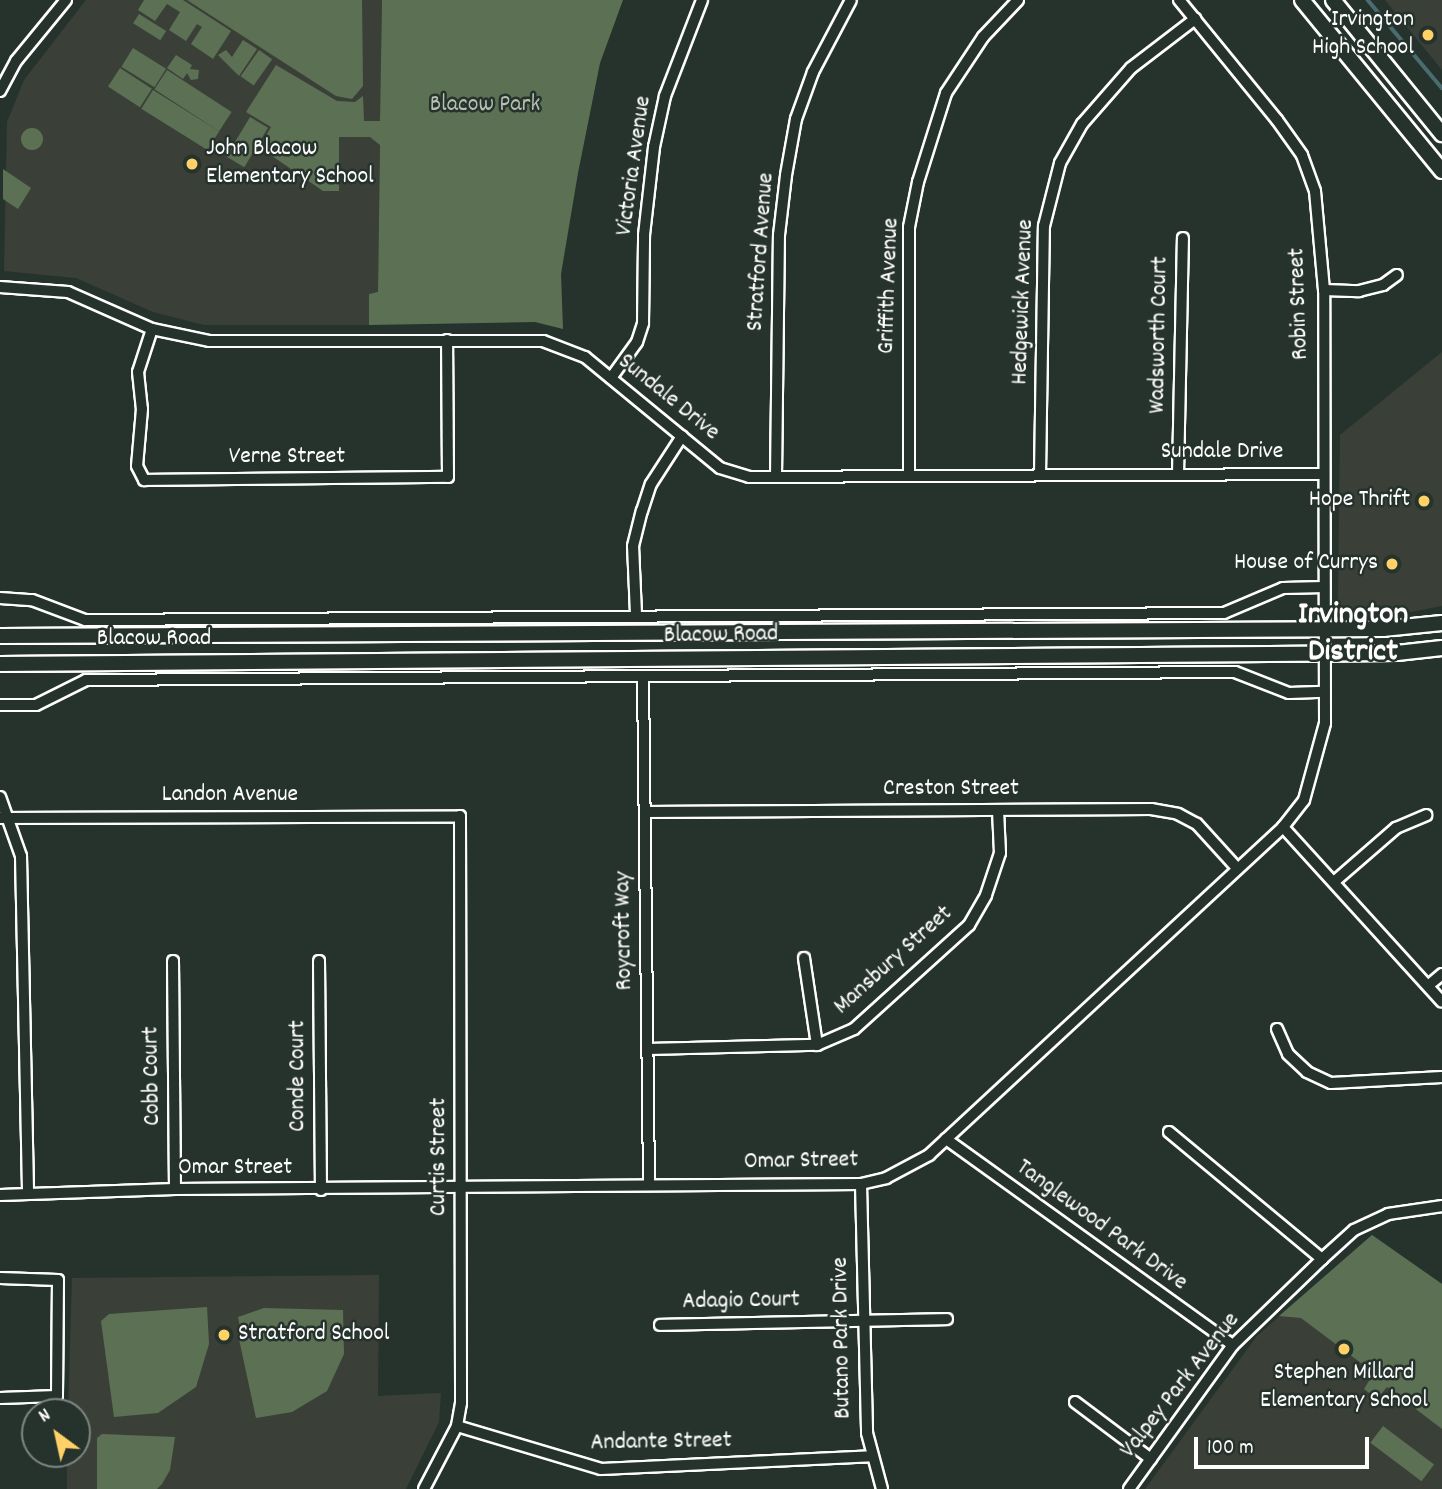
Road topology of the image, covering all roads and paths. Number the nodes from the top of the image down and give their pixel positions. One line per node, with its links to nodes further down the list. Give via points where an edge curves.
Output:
1 (702, 0): 18 (street, Victoria Avenue, via 665,96 654,147 643,235 643,323 637,342)
2 (851, 0): 24 (street, Stratford Avenue, via 813,72 796,119 786,175 779,235)
3 (1018, 0): 23 (street, Griffith Avenue, via 983,37 946,93 918,183 909,227)
4 (1179, 0): 8 (street, Robin Street)
5 (1302, 0): 11 (main road)
6 (1333, 0): 10 (main road)
7 (61, 2): 9 (street, via 16,61)
8 (1195, 19): 15 (street, Robin Street, via 1302,155 1315,191); 22 (street, Hedgewick Avenue, via 1131,68 1082,124 1060,163 1044,226)
9 (0, 91)
10 (1442, 134)
11 (1442, 171)
12 (1183, 238): 20 (street, Wadsworth Court)
13 (1397, 275): 15 (street, via 1383,285 1359,291)
14 (0, 287): 16 (street, Sundale Drive, via 68,292)
15 (1324, 290): 21 (street, Robin Street)
16 (152, 329): 17 (street, Sundale Drive, via 209,341); 17 (street, Verne Street, via 138,372 142,409 137,466 144,480 449,477)
17 (447, 340): 18 (street, Sundale Drive, via 543,341 586,357)
18 (611, 378): 19 (street, Sundale Drive)
19 (682, 436): 24 (street, Sundale Drive, via 720,468 749,477); 27 (street, via 651,484 642,511 633,546)
20 (1178, 474): 21 (street, Sundale Drive); 22 (street, Sundale Drive)
21 (1322, 474): 25 (street, Robin Street)
22 (1040, 475): 23 (street, Sundale Drive)
23 (909, 476): 24 (street, Sundale Drive)
24 (776, 477)
25 (1324, 587): 27 (street, Blacow Road, via 1283,588 1224,613); 29 (street, Robin Street)
26 (0, 597): 27 (street, Blacow Road, via 32,600 85,620)
27 (636, 614)
28 (1442, 623): 29 (main road, Blacow Road)
29 (1323, 629): 30 (main road, Blacow Road); 32 (street, Robin Street)
30 (0, 636)
31 (1442, 648): 32 (main road, Blacow Road)
32 (1323, 652): 33 (main road, Blacow Road); 35 (street, Omar Street)
33 (0, 664)
34 (643, 677): 35 (street, Blacow Road, via 1235,671 1289,693); 36 (street, Blacow Road, via 86,680 36,705); 39 (street, Roycroft Way)
35 (1324, 692): 43 (street, Omar Street, via 1325,723 1318,761 1304,800)
36 (0, 705)
37 (0, 797): 42 (street)
38 (998, 811): 39 (street, Creston Street); 44 (street, Creston Street, via 1151,810 1178,814 1196,824); 53 (street, Mansbury Street, via 1000,853 986,895 969,925 854,1030)
39 (645, 812): 54 (street, Roycroft Way)
40 (1426, 815): 45 (street, via 1396,828)
41 (460, 816): 42 (street, Landon Avenue); 62 (street, Curtis Street)
42 (4, 818): 63 (street, via 21,856)
43 (1283, 827): 44 (street, Omar Street); 45 (street)
44 (1236, 867): 57 (street, Omar Street)
45 (1335, 881): 50 (street)
46 (804, 958): 53 (street)
47 (173, 961): 60 (street, Cobb Court)
48 (319, 961): 61 (street, Conde Court)
49 (1442, 974): 50 (street)
50 (1429, 985): 51 (street)
51 (1442, 1002)
52 (1277, 1029): 55 (street, via 1288,1054 1307,1072 1331,1083)
53 (817, 1045): 54 (street, Mansbury Street)
54 (648, 1049): 58 (street, Roycroft Way)
55 (1442, 1077)
56 (1169, 1132): 66 (street)
57 (946, 1139): 59 (street, Omar Street, via 907,1169); 71 (street, Tanglewood Park Drive)
58 (649, 1184): 59 (street, Omar Street); 62 (street, Omar Street)
59 (861, 1184): 69 (street, Butano Park Drive)
60 (176, 1189): 61 (street, Omar Street); 63 (street, Omar Street)
61 (321, 1190): 62 (street, Omar Street)
62 (461, 1191): 74 (street, Curtis Street, via 461,1403)
63 (28, 1194): 64 (street, Omar Street)
64 (0, 1195)
65 (1442, 1206): 66 (street, Valpey Park Avenue, via 1388,1213 1354,1230)
66 (1322, 1259): 71 (street, Valpey Park Avenue)
67 (0, 1278): 72 (street, via 58,1280 57,1396)
68 (947, 1319): 69 (street, Adagio Court)
69 (864, 1321): 70 (street, Adagio Court); 75 (street, Butano Park Drive, via 867,1433)
70 (660, 1325)
71 (1233, 1345): 76 (street, Valpey Park Avenue)
72 (0, 1398)
73 (1075, 1402): 76 (street)
74 (457, 1426): 75 (street, Andante Street, via 601,1469); 77 (street, Curtis Street)
75 (872, 1456): 78 (street, Butano Park Drive)
76 (1151, 1459): 79 (street, Valpey Park Avenue)
77 (424, 1489)
78 (882, 1489)
79 (1129, 1489)

